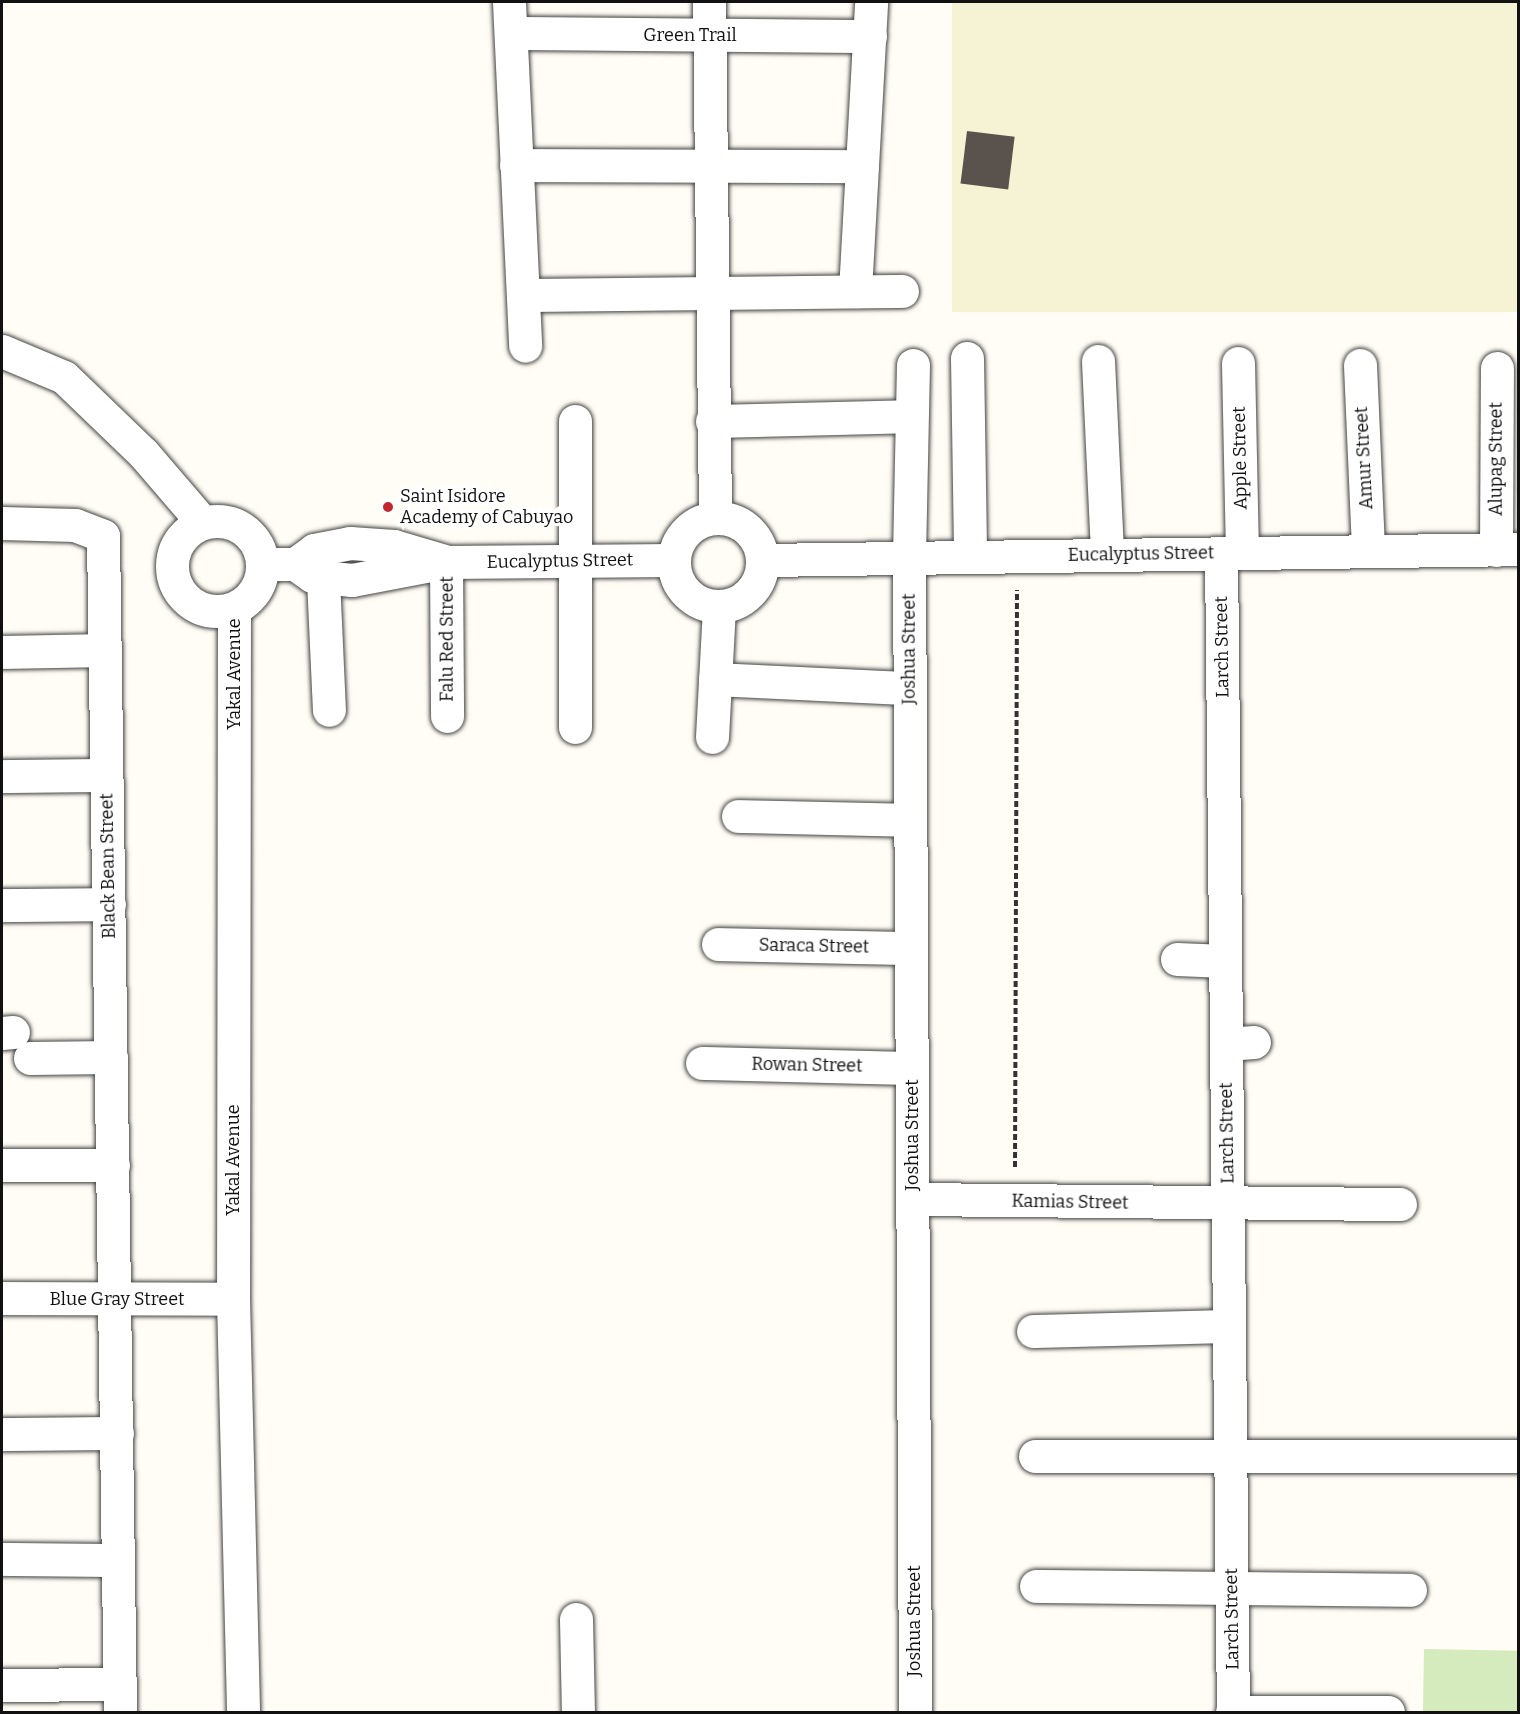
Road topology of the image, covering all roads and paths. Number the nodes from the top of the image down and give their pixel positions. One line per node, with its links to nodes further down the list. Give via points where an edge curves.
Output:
1 (509, 2): 4 (street)
2 (709, 2): 5 (street)
3 (871, 2): 6 (street)
4 (511, 33): 5 (street, Green Trail); 7 (street)
5 (709, 35): 6 (street, Green Trail); 8 (street)
6 (870, 36): 9 (street)
7 (516, 165): 8 (street); 13 (street)
8 (711, 165): 9 (street); 10 (street)
9 (862, 166): 11 (street)
10 (712, 290): 11 (street); 13 (street); 23 (street)
11 (855, 291): 12 (street)
12 (902, 291)
13 (523, 295): 14 (street)
14 (525, 346)
15 (2, 351): 27 (street, via 64,377 143,453)
16 (968, 358): 32 (street)
17 (1098, 361): 31 (street)
18 (1238, 363): 30 (street, Apple Street)
19 (913, 365): 22 (street, Joshua Street)
20 (1360, 365): 29 (street, Amur Street)
21 (1497, 368): 28 (street, Alupag Street)
22 (910, 416): 23 (street); 34 (street, Joshua Street)
23 (712, 420): 25 (street)
24 (575, 421): 37 (street)
25 (715, 517): 35 (street, via 687,530); 36 (street, via 730,518 748,529 760,546)
26 (2, 523): 43 (street, Black Bean Street, via 75,525 103,536)
27 (203, 524): 39 (street, via 221,522 236,526 258,547); 42 (street, via 185,533 176,546 172,562 175,581 184,597 202,608)
28 (1507, 550): 29 (street, Eucalyptus Street)
29 (1368, 551): 30 (street, Eucalyptus Street)
30 (1231, 553): 31 (street, Eucalyptus Street); 60 (street, Larch Street)
31 (1107, 555): 33 (street, Eucalyptus Street)
32 (970, 556): 33 (street, Eucalyptus Street); 34 (street, Eucalyptus Street)
33 (1017, 556): 68 (path)
34 (909, 557): 36 (street, Eucalyptus Street); 46 (street, Joshua Street)
35 (674, 560): 37 (street, Eucalyptus Street); 41 (street, via 676,578 686,594 701,604)
36 (763, 560): 41 (street, via 760,577 751,592 737,603)
37 (575, 561): 38 (street, Eucalyptus Street); 49 (street)
38 (447, 562): 40 (street, Eucalyptus Street, via 352,580); 48 (street, Falu Red Street)
39 (262, 564): 40 (street, Eucalyptus Street); 42 (street, via 260,584)
40 (309, 572): 47 (street)
41 (719, 607): 45 (street)
42 (234, 608): 73 (street, Yakal Avenue)
43 (104, 650): 44 (street); 51 (street, Black Bean Street)
44 (2, 652)
45 (715, 679): 46 (street); 50 (street)
46 (909, 688): 54 (street, Joshua Street)
47 (329, 710)
48 (447, 716)
49 (575, 727)
50 (712, 737)
51 (106, 775): 52 (street); 55 (street, Black Bean Street)
52 (2, 776)
53 (738, 816): 54 (street)
54 (910, 820): 58 (street, Joshua Street)
55 (109, 904): 56 (street); 62 (street, Black Bean Street)
56 (2, 905)
57 (718, 944): 58 (street, Saraca Street)
58 (911, 948): 64 (street, Joshua Street)
59 (1176, 959): 60 (street)
60 (1225, 961): 70 (street, Larch Street, via 1240,1043)
61 (15, 1041): 62 (street)
62 (111, 1057): 65 (street, Black Bean Street)
63 (702, 1063): 64 (street, Rowan Street)
64 (912, 1068): 67 (street, Joshua Street)
65 (113, 1164): 66 (street); 72 (street, Black Bean Street)
66 (2, 1165)
67 (913, 1198): 68 (street, Kamias Street); 92 (street, Joshua Street)
68 (1015, 1201): 70 (street, Kamias Street)
69 (1400, 1204): 70 (street, Kamias Street)
70 (1228, 1205): 74 (street, Larch Street)
71 (2, 1298): 72 (street, Blue Gray Street)
72 (115, 1299): 73 (street, Blue Gray Street); 76 (street, Black Bean Street)
73 (233, 1299): 90 (street, Yakal Avenue)
74 (1229, 1326): 75 (street); 78 (street, Larch Street)
75 (1033, 1331)
76 (117, 1433): 77 (street); 82 (street, Black Bean Street)
77 (2, 1434)
78 (1230, 1455): 79 (street); 80 (street); 84 (street, Larch Street)
79 (1035, 1456)
80 (1518, 1456)
81 (2, 1559): 82 (street)
82 (118, 1560): 88 (street, Black Bean Street)
83 (1036, 1586): 84 (street)
84 (1231, 1590): 85 (street); 93 (street, Larch Street)
85 (1410, 1590)
86 (576, 1619): 91 (street)
87 (2, 1685): 88 (street)
88 (120, 1698)
89 (1388, 1712): 93 (street)
90 (243, 1713)
91 (578, 1713)
92 (915, 1713)
93 (1232, 1713)

